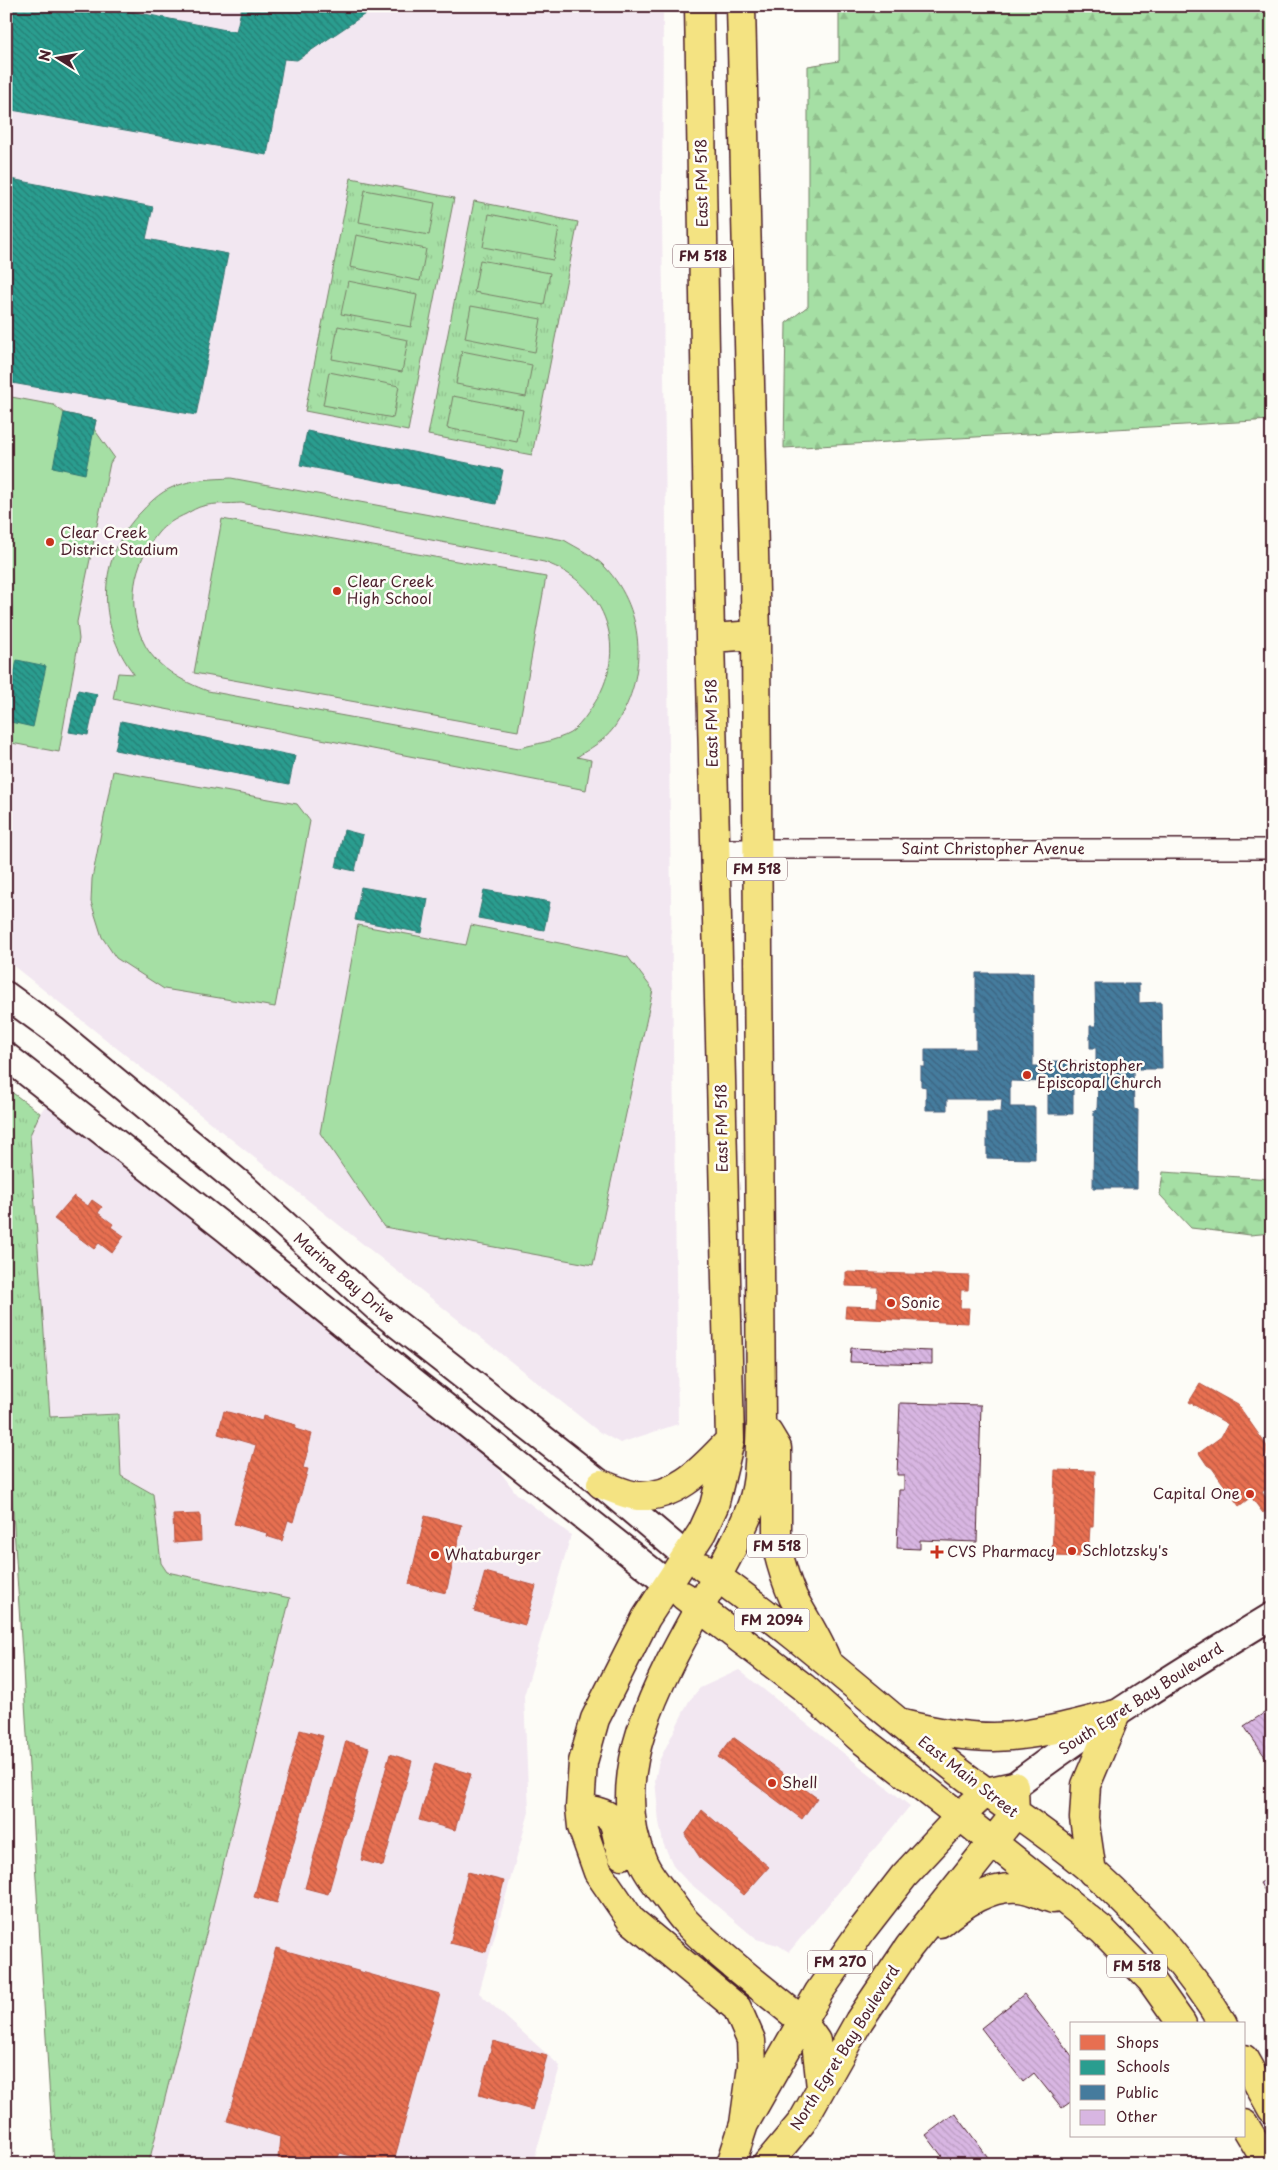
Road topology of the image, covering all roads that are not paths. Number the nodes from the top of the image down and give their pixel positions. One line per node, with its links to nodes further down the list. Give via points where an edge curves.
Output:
1 (699, 6): 4 (main road, East FM 518 / FM 518)
2 (740, 6): 3 (main road, FM 518)
3 (745, 184): 4 (main road); 5 (main road, FM 518)
4 (702, 190): 6 (main road, East FM 518 / FM 518)
5 (756, 635): 6 (main road); 8 (main road, FM 518)
6 (710, 638): 7 (main road, East FM 518 / FM 518)
7 (714, 849): 8 (street, Saint Christopher Avenue); 13 (main road, East FM 518 / FM 518)
8 (757, 849): 9 (street, Saint Christopher Avenue); 12 (main road, FM 518)
9 (1272, 850)
10 (6, 995): 14 (main road, Marina Bay Drive / FM 2094, via 54,1030 238,1182 379,1310)
11 (6, 1056): 17 (main road)
12 (762, 1423): 16 (main road, via 757,1486 750,1512); 20 (main road, FM 518, via 777,1448 777,1548 780,1560 792,1595 816,1635)
13 (730, 1440): 14 (main road, via 681,1486 662,1494 636,1496); 15 (main road, FM 518, via 714,1506)
14 (601, 1484): 15 (main road, Marina Bay Drive / FM 2094)
15 (686, 1556): 16 (main road, East Main Street / FM 2094); 17 (main road, FM 518)
16 (717, 1577): 18 (main road); 20 (main road, East Main Street / FM 2094)
17 (668, 1584): 18 (main road, FM 518); 25 (main road, via 646,1618 595,1719 583,1762)
18 (699, 1606): 27 (main road, FM 518); 31 (main road, via 642,1727 631,1768 629,1797 633,1830 643,1862)
19 (1272, 1616): 21 (main road, South Egret Bay Boulevard)
20 (827, 1662): 22 (main road, East Main Street / FM 518)
21 (1116, 1714): 22 (main road, via 1063,1728 994,1737); 23 (main road, South Egret Bay Boulevard); 29 (main road, via 1086,1785 1084,1818)
22 (899, 1723): 24 (main road, East Main Street / FM 518)
23 (1014, 1786): 24 (main road); 26 (main road)
24 (986, 1792): 26 (main road, East Main Street / FM 518); 27 (main road, FM 270)
25 (580, 1808): 31 (main road, via 608,1814 614,1821 622,1854 646,1898); 39 (main road, via 582,1827 598,1872 631,1920 737,2008 751,2040)
26 (1015, 1814): 28 (main road, North Egret Bay Boulevard / FM 270); 29 (main road, East Main Street / FM 518)
27 (960, 1816): 28 (main road, FM 518); 33 (main road, FM 270, via 904,1876 862,1930)
28 (992, 1842): 30 (main road, FM 518); 32 (main road, North Egret Bay Boulevard / FM 270)
29 (1092, 1872): 35 (main road, East Main Street / FM 518, via 1177,1958)
30 (1070, 1905): 32 (main road, via 1020,1888 993,1891 967,1902); 34 (main road, FM 518, via 1102,1930 1151,1980)
31 (686, 1922): 33 (main road)
32 (909, 1947): 37 (main road, North Egret Bay Boulevard / FM 270, via 859,2021)
33 (802, 2021): 37 (main road, via 816,2042); 39 (main road, FM 270)
34 (1181, 2022)
35 (1222, 2022)
36 (1246, 2063): 38 (main road)
37 (821, 2088): 43 (main road, North Egret Bay Boulevard / FM 270, via 802,2122)
38 (1272, 2109)
39 (744, 2124): 42 (main road, FM 270)
40 (1246, 2127): 41 (main road)
41 (1264, 2158)
42 (730, 2164)
43 (767, 2164)

